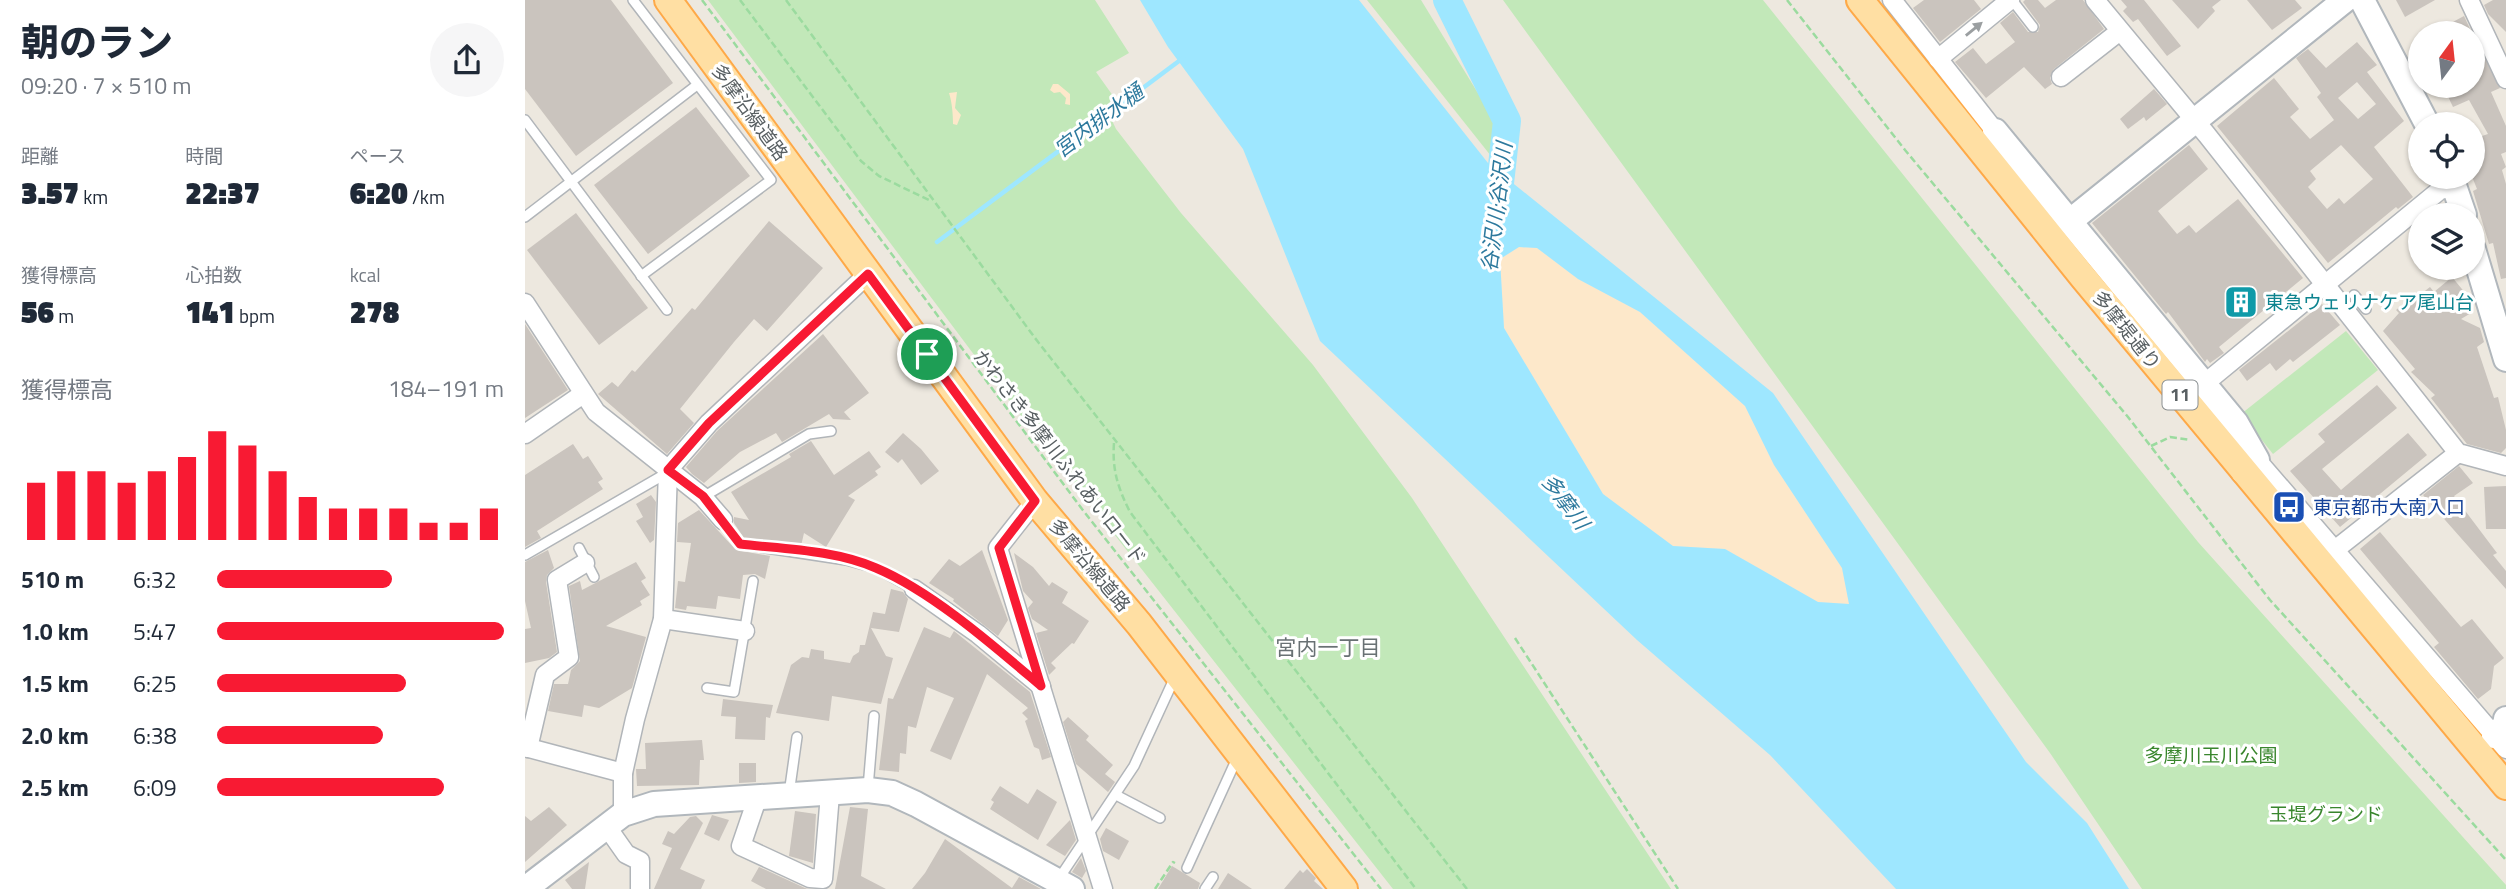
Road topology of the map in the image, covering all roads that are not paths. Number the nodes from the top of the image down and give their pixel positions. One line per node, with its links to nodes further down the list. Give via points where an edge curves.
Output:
1 (633, 0): 15 (lane)
2 (668, 0): 24 (main road, 多摩沿線道路)
3 (1860, 0): 38 (main road, 多摩堤通り / 11)
4 (1892, 0): 12 (street)
5 (2011, 0): 10 (lane); 12 (street, one-way to 5)
6 (2095, 0): 11 (street)
7 (2345, 0): 18 (street)
8 (2362, 0): 16 (street)
9 (2469, 0): 14 (street)
10 (2033, 27)
11 (2120, 31): 13 (street); 18 (street)
12 (1938, 59): 19 (street)
13 (2061, 78)
14 (2506, 79)
15 (697, 85): 20 (lane); 25 (lane, via 771,180)
16 (2421, 112)
17 (525, 120): 20 (lane)
18 (2195, 120): 23 (street); 27 (street)
19 (1995, 131): 23 (street)
20 (571, 182): 22 (lane); 25 (lane)
21 (2442, 189): 27 (street)
22 (525, 217)
23 (2069, 222): 33 (street)
24 (868, 274): 40 (street, via 709,423); 42 (main road, 多摩沿線道路)
25 (641, 276): 31 (lane)
26 (2482, 280): 32 (street)
27 (2325, 286): 33 (street); 37 (street)
28 (2354, 295): 30 (lane)
29 (525, 303): 34 (street)
30 (2366, 309)
31 (667, 310)
32 (2506, 359)
33 (2204, 384): 38 (street, via 2236,423)
34 (583, 394): 36 (street); 40 (street, via 596,412)
35 (831, 431): 41 (lane, via 809,434)
36 (525, 434)
37 (2458, 453): 39 (street); 44 (street)
38 (2250, 466): 44 (street); 60 (main road, 多摩堤通り / 11)
39 (2506, 466)
40 (668, 470): 41 (street); 45 (lane); 49 (street)
41 (703, 496): 43 (street)
42 (1035, 501): 51 (main road, 多摩沿線道路); 52 (street, via 999,548)
43 (723, 520): 48 (lane, via 740,544 846,560 876,568)
44 (2336, 548): 55 (street)
45 (525, 555)
46 (586, 562): 57 (street, via 557,580 569,657 545,675)
47 (753, 581): 50 (lane)
48 (914, 589): 52 (street)
49 (663, 619): 50 (street); 59 (street)
50 (745, 631): 53 (lane, via 734,692)
51 (1177, 672): 58 (main road, 多摩沿線道路); 63 (lane)
52 (1041, 686): 68 (street)
53 (707, 688)
54 (874, 716): 61 (lane)
55 (2502, 735)
56 (797, 737): 64 (lane)
57 (527, 747): 59 (street)
58 (1238, 754): 69 (lane); 76 (main road, 多摩沿線道路)
59 (623, 772): 67 (street)
60 (2506, 786)
61 (868, 790): 62 (street); 71 (street, via 892,793 916,804)
62 (829, 794): 64 (street); 65 (street, via 823,878 810,878 741,846)
63 (1116, 795): 66 (lane); 68 (lane)
64 (788, 797): 65 (street)
65 (757, 799): 67 (street, via 654,804)
66 (1160, 818)
67 (615, 820): 72 (street); 73 (street, via 626,854 640,861)
68 (1087, 834): 71 (lane); 74 (street)
69 (1187, 868)
70 (1213, 877): 75 (lane)
71 (1055, 884)
72 (525, 889)
73 (641, 889)
74 (1103, 889)
75 (1205, 889)
76 (1344, 889)

